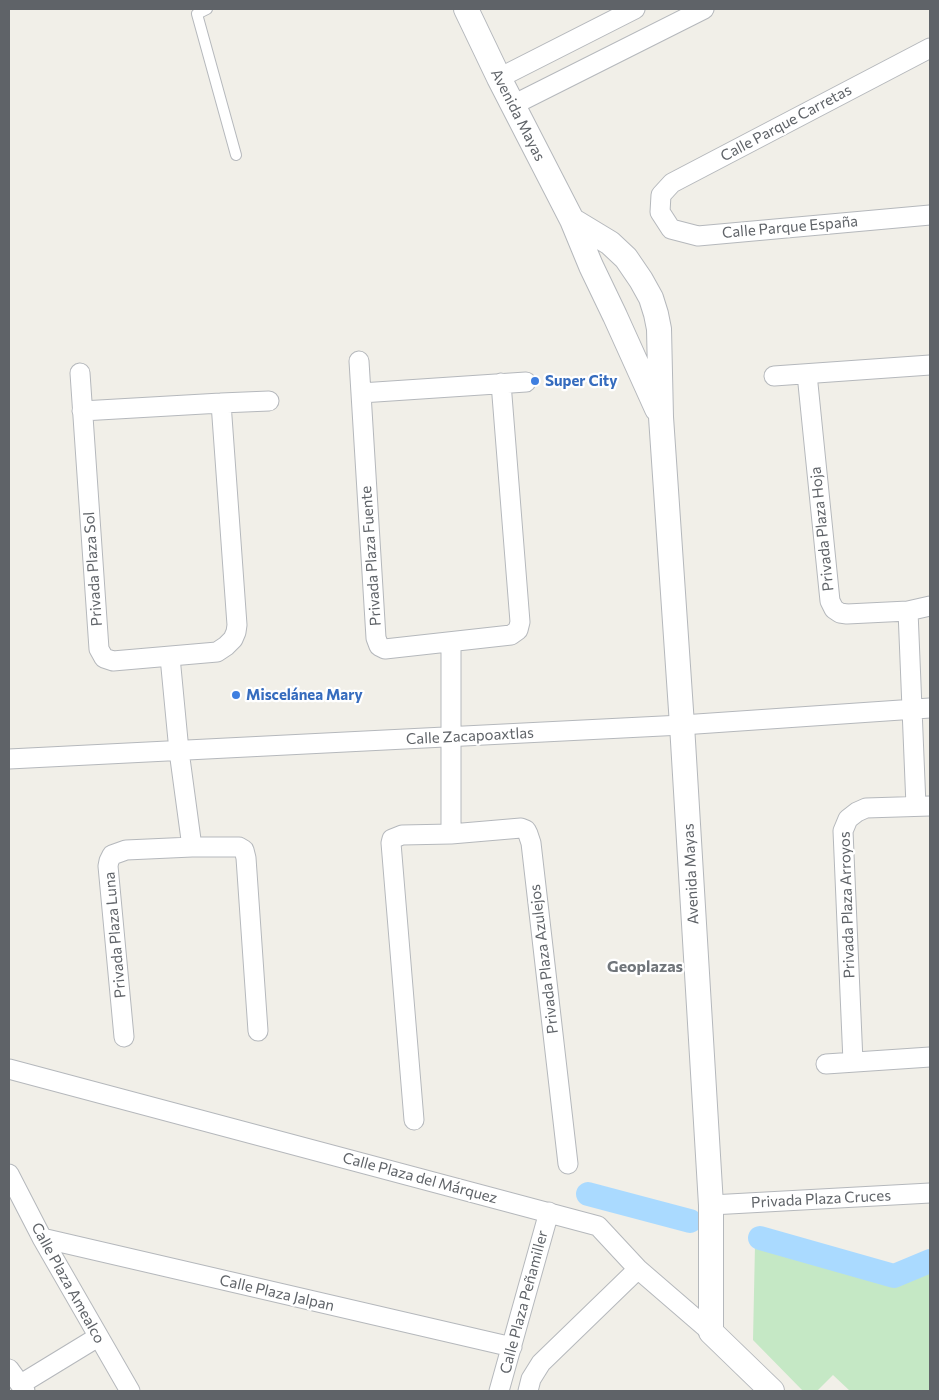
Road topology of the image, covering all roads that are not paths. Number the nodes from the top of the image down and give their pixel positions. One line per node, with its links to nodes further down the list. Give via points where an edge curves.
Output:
1 (207, 9): 8 (lane, via 197,14)
2 (466, 9): 6 (street, Avenida Mayas)
3 (635, 9): 6 (street)
4 (704, 9): 7 (street)
5 (930, 48): 9 (street, Calle Parque Carretas, via 672,183 661,195)
6 (499, 78): 7 (street, Avenida Mayas)
7 (513, 105): 11 (street, Avenida Mayas)
8 (236, 155)
9 (660, 212): 10 (street, Calle Parque España, via 671,229 698,236)
10 (930, 215)
11 (572, 220): 23 (street, Avenida Mayas, via 590,266); 23 (street, Avenida Mayas, via 610,243 626,258 650,298 659,329)
12 (359, 361): 19 (street, Privada Plaza Fuente)
13 (930, 365): 15 (street)
14 (80, 373): 22 (street, Privada Plaza Sol)
15 (807, 374): 16 (street); 25 (street, Privada Plaza Hoja, via 830,601 834,609 846,614)
16 (774, 376)
17 (526, 382): 18 (street)
18 (501, 383): 19 (street); 26 (street, Privada Plaza Fuente, via 520,622 518,630 511,635)
19 (361, 393): 26 (street, Privada Plaza Fuente, via 376,638 379,646 385,649)
20 (269, 402): 21 (street)
21 (221, 403): 22 (street); 27 (street, Privada Plaza Sol, via 237,629 233,639 217,652)
22 (82, 412): 27 (street, Privada Plaza Sol, via 99,649 104,658 113,662)
23 (661, 417): 29 (street, Avenida Mayas)
24 (930, 606): 25 (street, Privada Plaza Hoja)
25 (908, 611): 28 (street)
26 (451, 642): 30 (street)
27 (170, 657): 31 (street)
28 (921, 709): 29 (street, Calle Zacapoaxtlas); 33 (street, Privada Plaza Arroyos)
29 (682, 725): 30 (street, Calle Zacapoaxtlas); 46 (street, Avenida Mayas)
30 (450, 737): 31 (street, Calle Zacapoaxtlas); 34 (street)
31 (179, 751): 32 (street, Calle Zacapoaxtlas); 35 (street)
32 (9, 759)
33 (923, 806): 39 (street, Privada Plaza Arroyos, via 866,808 848,818 843,831)
34 (451, 834): 42 (street, Privada Plaza Azulejos, via 402,835 391,842); 43 (street, Privada Plaza Azulejos, via 520,828 526,830 530,838)
35 (192, 847): 36 (street, Privada Plaza Luna, via 239,847 246,854); 37 (street, Privada Plaza Luna, via 126,850 112,855 109,860)
36 (258, 1031)
37 (124, 1037)
38 (930, 1056): 39 (street)
39 (853, 1062): 40 (street)
40 (826, 1064)
41 (9, 1069): 47 (street, Calle Plaza del Márquez)
42 (414, 1120)
43 (568, 1164)
44 (9, 1174): 48 (street, Calle Plaza Amealco)
45 (930, 1193): 46 (street, Privada Plaza Cruces)
46 (711, 1206): 50 (street, Avenida Mayas)
47 (549, 1212): 49 (street, Calle Plaza del Márquez, via 598,1226); 52 (street, Calle Plaza Peñamiller)
48 (42, 1238): 51 (street, Calle Plaza Amealco); 52 (street, Calle Plaza Jalpan)
49 (638, 1270): 50 (street, Calle Plaza del Márquez); 54 (street, Calle Plaza Peñamiller, via 541,1363)
50 (710, 1332): 58 (street, Calle Plaza del Márquez)
51 (98, 1337): 55 (street); 56 (street, Calle Plaza Amealco)
52 (512, 1347): 57 (street, Calle Plaza Peñamiller)
53 (9, 1369): 55 (street)
54 (534, 1387)
55 (23, 1388)
56 (130, 1391)
57 (500, 1391)
58 (772, 1391)

